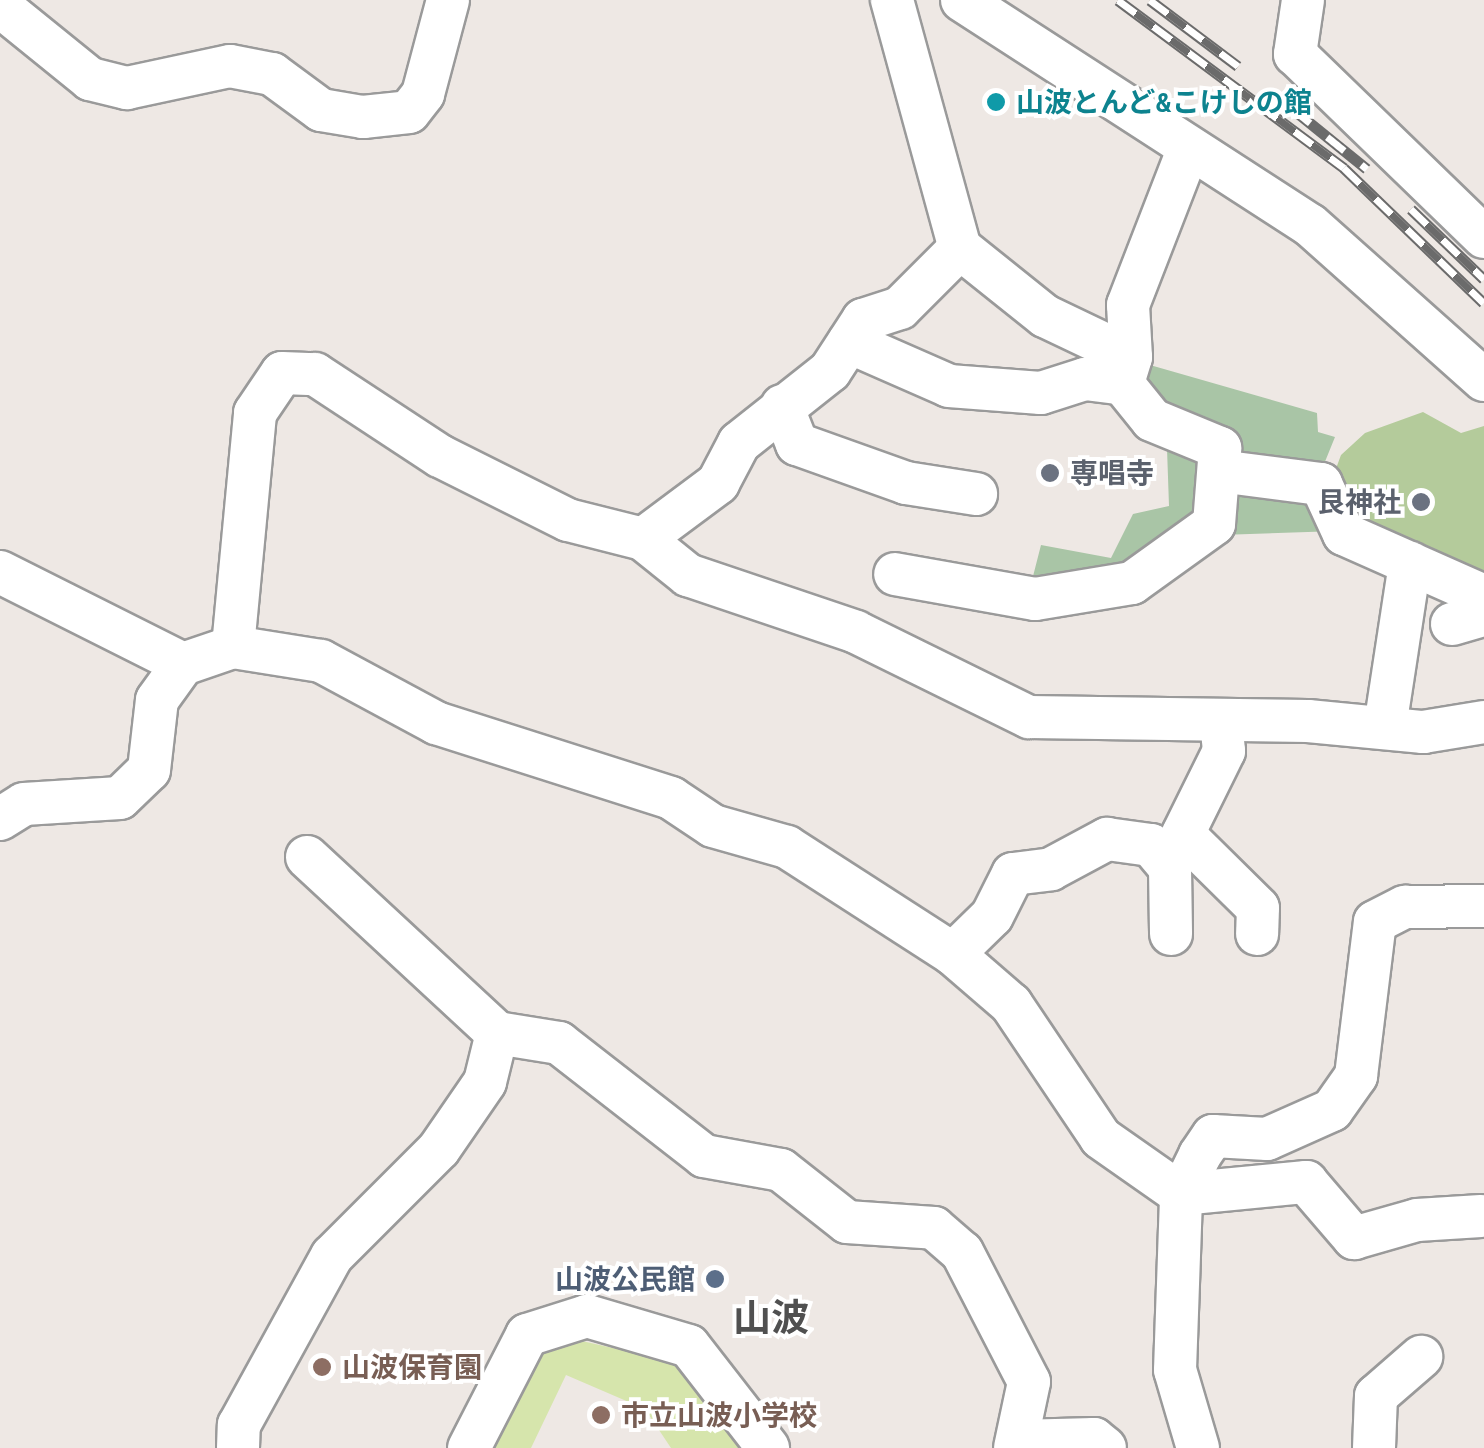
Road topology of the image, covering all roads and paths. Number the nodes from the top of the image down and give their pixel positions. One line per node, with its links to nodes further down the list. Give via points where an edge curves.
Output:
1 (448, 0): 5 (street, via 423,94 410,112 363,117 321,110 272,74 230,66 127,88 90,79)
2 (892, 0): 8 (street)
3 (962, 0): 6 (street)
4 (1303, 0): 7 (street, via 1295,54)
5 (0, 6)
6 (1189, 148): 10 (street, via 1128,306); 11 (street, via 1310,225)
7 (1484, 237)
8 (960, 248): 9 (street, via 900,308 863,320); 10 (street)
9 (849, 342): 10 (street, via 949,386 1040,393); 12 (street, via 830,371)
10 (1127, 370): 13 (street, via 1152,420 1220,448)
11 (1484, 380)
12 (782, 406): 14 (street, via 797,444 906,482); 15 (street, via 738,443 718,483)
13 (1219, 471): 16 (street, via 1322,484 1344,534); 18 (street, via 1214,524 1132,583 1035,599)
14 (976, 494)
15 (643, 539): 20 (street, via 568,520 440,456 315,374 282,374 255,413); 22 (street, via 688,575 856,632 1030,717)
16 (1410, 563): 19 (street); 24 (street)
17 (0, 572): 21 (street)
18 (895, 574)
19 (1484, 596)
20 (233, 647): 21 (street); 30 (street, via 321,662 436,722 671,798 713,826 787,847)
21 (183, 664): 25 (street, via 158,700 149,770 120,798 24,804)
22 (1221, 722): 24 (street); 29 (street, via 1224,751 1182,834 1258,908)
23 (1484, 722): 24 (street, via 1423,732)
24 (1385, 727)
25 (0, 819)
26 (307, 858): 31 (street)
27 (1484, 906): 32 (street, via 1404,907 1375,922 1348,1088 1332,1110 1267,1139 1213,1136)
28 (1170, 934): 30 (street, via 1170,868 1152,844 1108,838 1051,870 1013,874 992,916)
29 (1257, 934)
30 (952, 954): 32 (street, via 1044,1042 1073,1106 1101,1138)
31 (497, 1034): 35 (street, via 558,1043 704,1156 781,1170 848,1222 934,1228 962,1252 1029,1382); 36 (street, via 485,1082 439,1149 332,1256 240,1426)
32 (1181, 1194): 33 (street, via 1306,1182 1354,1238 1417,1220); 40 (street, via 1175,1370)
33 (1481, 1216)
34 (1421, 1358): 41 (street, via 1376,1396)
35 (1017, 1444): 39 (street, via 1094,1440)
36 (238, 1448)
37 (469, 1448): 38 (street, via 527,1335 587,1316 690,1346)
38 (768, 1448)
39 (1105, 1448)
40 (1198, 1448)
41 (1374, 1448)

